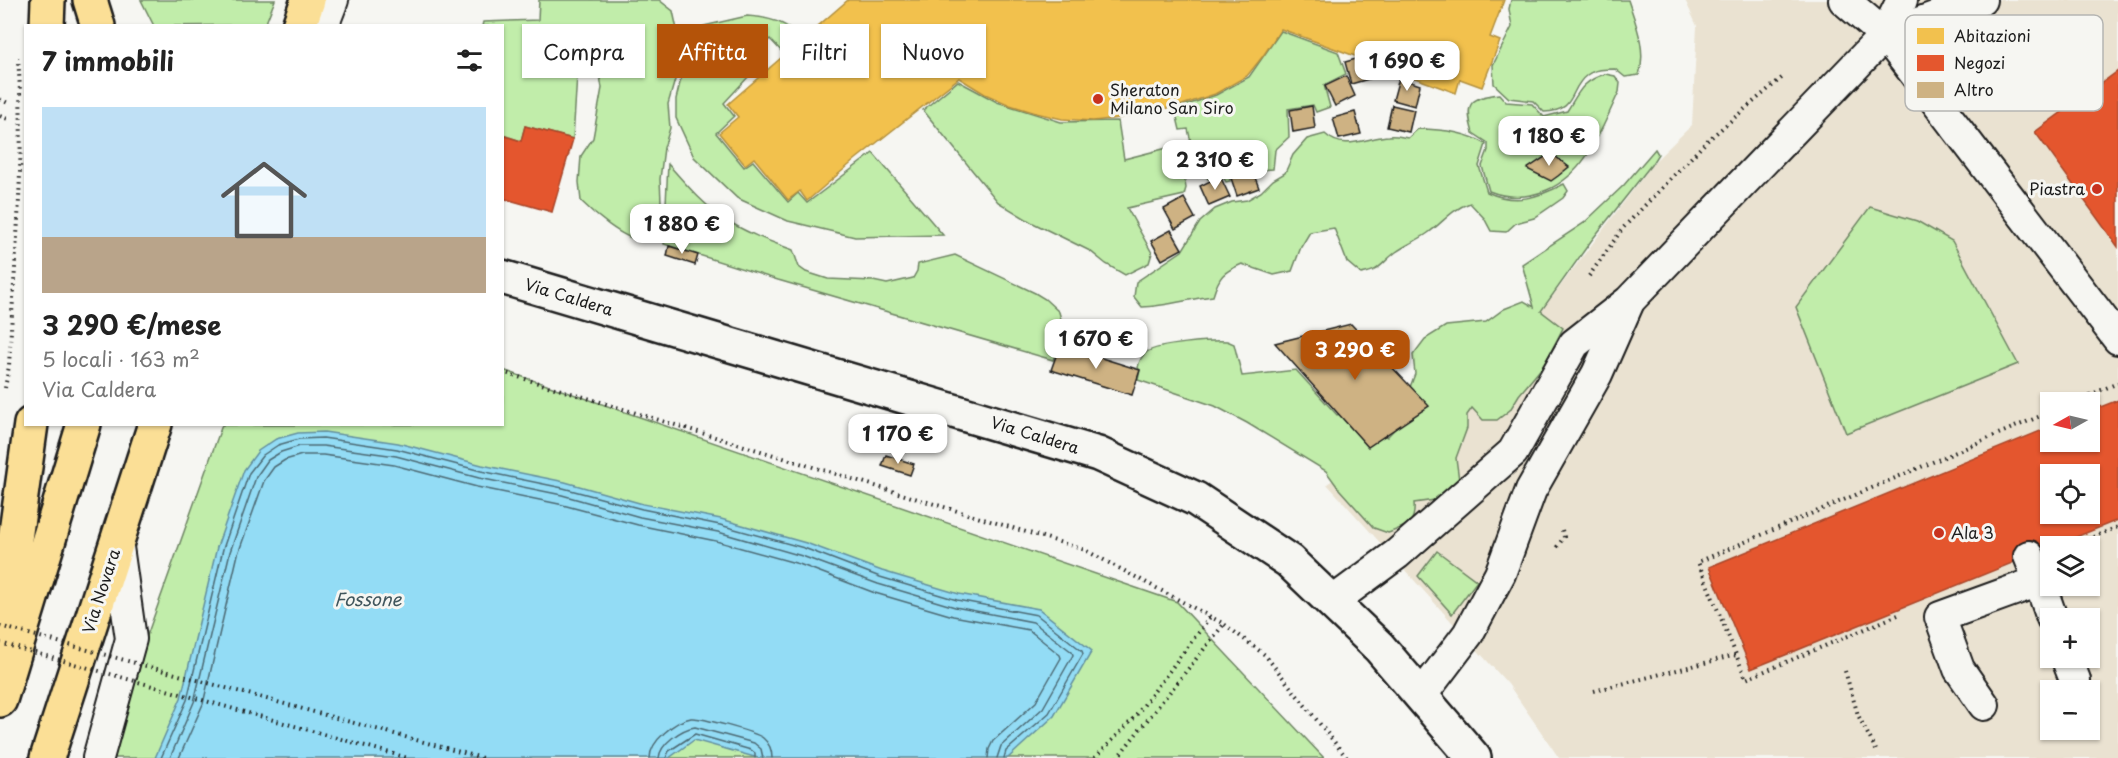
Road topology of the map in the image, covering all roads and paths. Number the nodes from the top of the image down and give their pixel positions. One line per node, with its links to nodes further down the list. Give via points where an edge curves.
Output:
1 (48, 0): 9 (main road)
2 (90, 0): 10 (main road)
3 (308, 0): 11 (main road)
4 (333, 0): 12 (lane)
5 (1844, 0): 14 (lane)
6 (1902, 0): 14 (lane)
7 (1981, 0): 8 (lane)
8 (1940, 15)
9 (47, 24)
10 (97, 24)
11 (300, 24)
12 (324, 24)
13 (1905, 28): 14 (lane)
14 (1886, 35): 16 (lane); 23 (lane)
15 (17, 54): 27 (path, via 18,184)
16 (1905, 60)
17 (0, 99): 18 (path)
18 (8, 103)
19 (1944, 111): 24 (lane)
20 (0, 116): 21 (path)
21 (8, 118)
22 (504, 278): 40 (street, Via Caldera, via 1098,454 1197,499 1289,561)
23 (1629, 301): 40 (lane, via 1574,344 1513,452 1397,554); 50 (lane, via 1597,374 1531,490 1500,574 1468,634)
24 (2118, 339)
25 (504, 373): 43 (path, via 1085,550)
26 (2118, 383): 28 (path)
27 (5, 389)
28 (2097, 392)
29 (2040, 416): 47 (path, via 1698,562)
30 (31, 426): 33 (main road)
31 (83, 426): 45 (main road)
32 (155, 426): 37 (main road, Via Novara)
33 (21, 498): 39 (lane); 45 (main road)
34 (2118, 527): 36 (path)
35 (1561, 528): 38 (path, via 1564,537)
36 (2095, 536)
37 (117, 540): 46 (main road, Via Novara); 55 (lane, via 131,639)
38 (1553, 553)
39 (0, 555)
40 (1332, 602): 50 (street, Via Caldera, via 1379,647)
41 (1935, 604): 42 (lane, via 2034,568); 47 (path, via 1746,679); 52 (lane, via 1959,669)
42 (2048, 608)
43 (1211, 617): 44 (path); 58 (path, via 1134,718)
44 (1224, 624): 59 (path); 60 (path, via 1265,655)
45 (5, 638): 46 (path, bridge); 51 (main road); 56 (path, bridge)
46 (82, 649): 54 (main road, Via Novara); 57 (path, bridge)
47 (1736, 655): 49 (path)
48 (1845, 671): 53 (path, via 1858,715)
49 (1594, 692)
50 (1421, 696): 61 (street, Via Caldera)
51 (0, 700)
52 (1984, 705)
53 (1876, 750)
54 (47, 758)
55 (98, 758)
56 (408, 758)
57 (482, 758)
58 (1095, 758)
59 (1118, 758)
60 (1347, 758)
61 (1474, 758)

